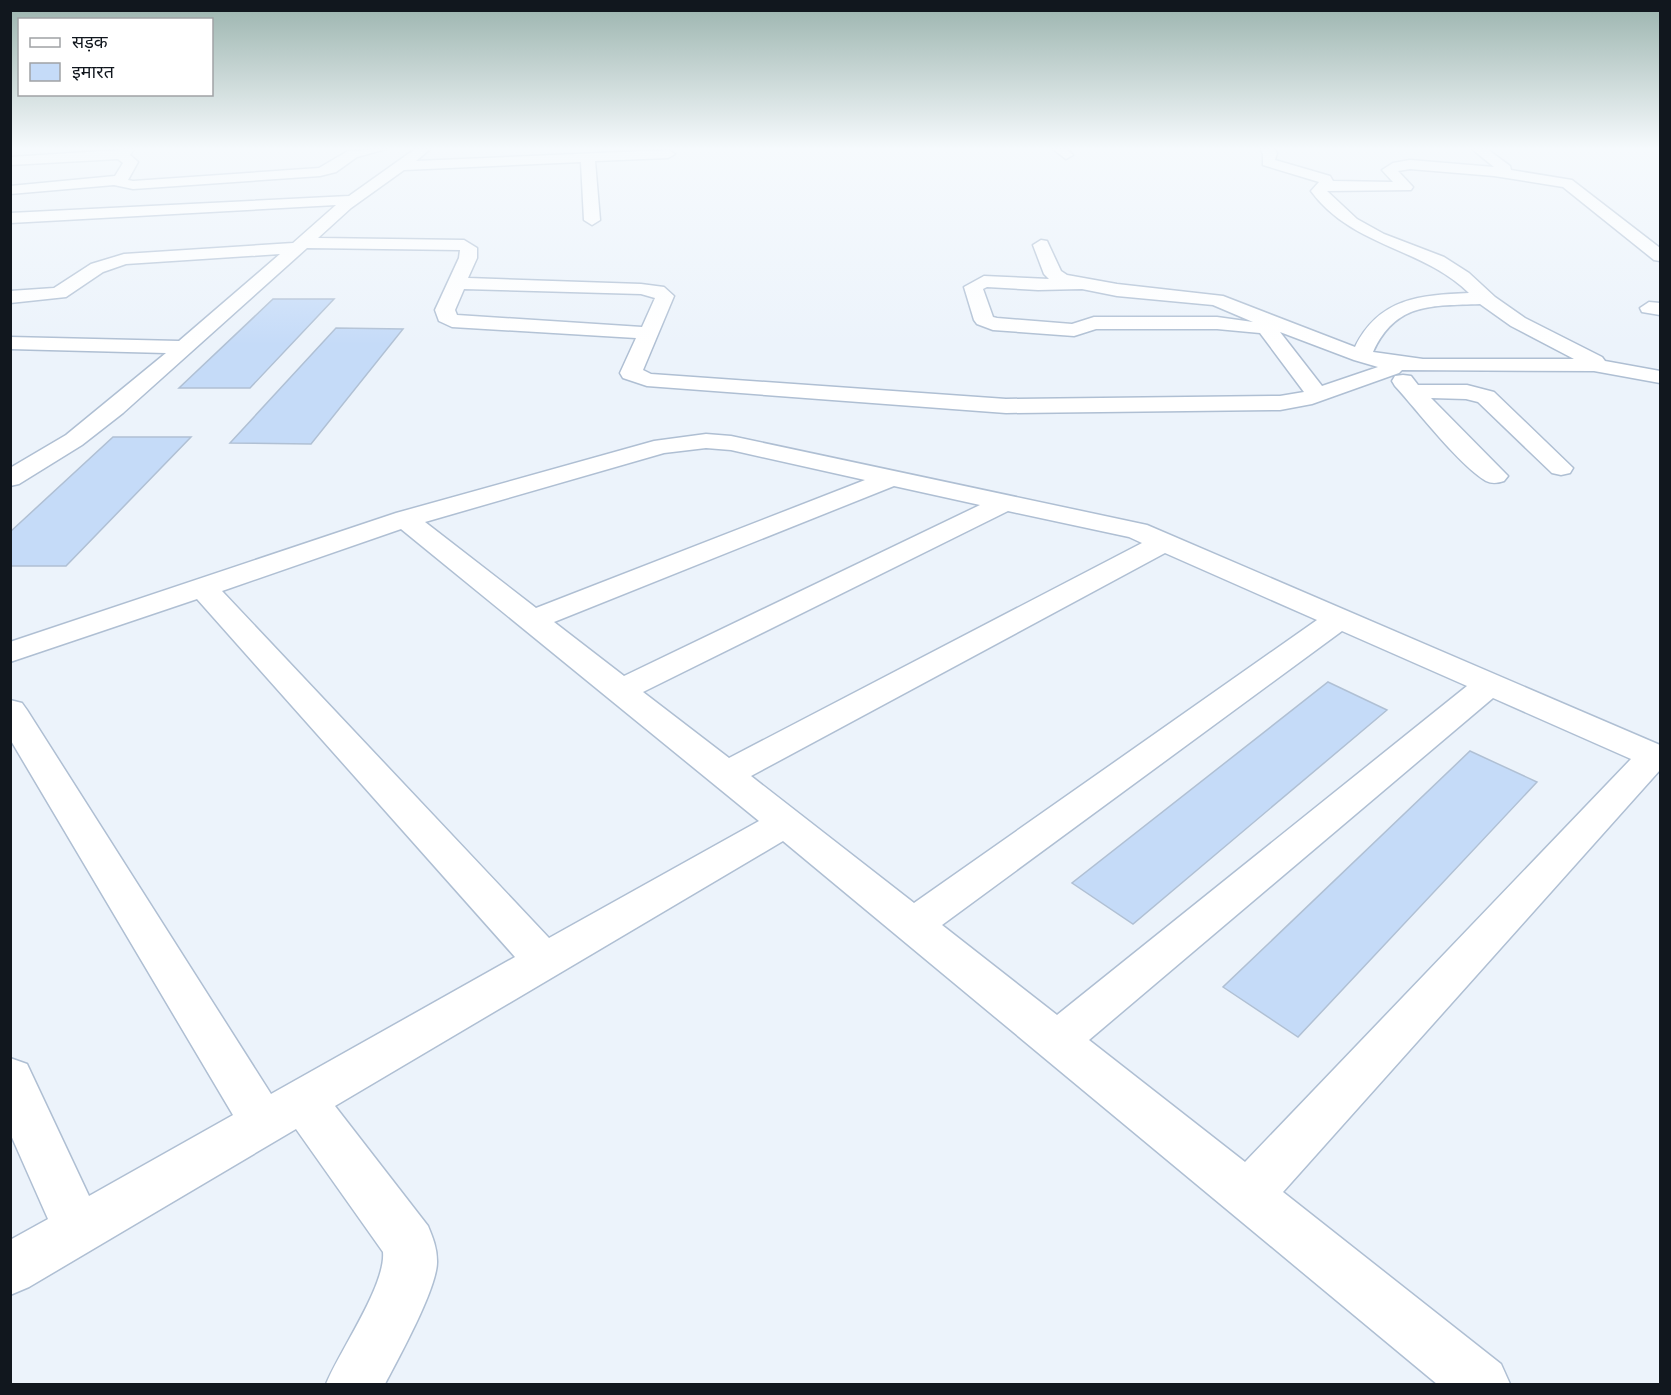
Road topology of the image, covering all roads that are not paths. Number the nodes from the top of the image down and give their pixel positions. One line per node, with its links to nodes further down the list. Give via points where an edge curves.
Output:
1 (85, 214): 6 (street)
2 (336, 214): 7 (street)
3 (592, 214): 9 (street)
4 (1340, 214): 16 (street, via 1378,237 1438,261)
5 (1607, 214): 12 (street)
6 (10, 218)
7 (330, 219): 8 (street); 11 (street)
8 (307, 220)
9 (592, 220)
10 (1041, 245): 14 (street, via 1054,276)
11 (299, 246): 13 (street, via 464,245 469,248 468,258); 15 (street, via 124,259 97,268 59,293); 20 (street)
12 (1660, 256)
13 (456, 284): 18 (street, via 445,310 452,321); 18 (street, via 657,291 665,296)
14 (1082, 284): 17 (street, via 1204,297); 17 (street, via 984,281 973,287 984,320 993,324 1074,330 1094,322)
15 (10, 297)
16 (1485, 298): 21 (street, via 1422,304 1398,312 1377,327); 23 (street, via 1518,322)
17 (1272, 326): 21 (street); 27 (street)
18 (649, 333): 27 (street, via 631,373 647,380 1006,406 1280,403)
19 (10, 343): 20 (street)
20 (183, 347): 31 (street, via 74,440)
21 (1361, 356): 22 (street)
22 (1388, 365): 23 (street); 26 (street); 27 (street)
23 (1604, 366): 24 (street)
24 (1651, 376): 25 (street)
25 (1660, 390)
26 (1412, 391): 28 (street, via 1467,392 1486,397); 29 (street)
27 (1317, 394)
28 (1561, 468)
29 (1495, 477)
30 (892, 478): 32 (street); 33 (street, via 706,441 662,446); 37 (street)
31 (10, 479)
32 (1006, 502): 34 (street); 40 (street)
33 (405, 519): 35 (street); 37 (street)
34 (1165, 542): 36 (street); 43 (street)
35 (202, 587): 38 (street); 46 (street)
36 (1340, 618): 39 (street); 45 (street)
37 (532, 620): 40 (street)
38 (10, 653)
39 (1490, 684): 42 (street); 47 (street)
40 (620, 691): 43 (street)
41 (10, 710): 49 (street)
42 (1657, 757): 50 (street)
43 (725, 776): 44 (street)
44 (784, 822): 45 (street); 46 (street)
45 (913, 925): 47 (street)
46 (544, 961): 49 (street)
47 (1056, 1041): 50 (street)
48 (10, 1077): 51 (street)
49 (282, 1111): 51 (street); 53 (street, via 409,1245 411,1264 398,1300)
50 (1248, 1195): 54 (street)
51 (78, 1230): 52 (street)
52 (10, 1269)
53 (355, 1384)
54 (1481, 1384)

